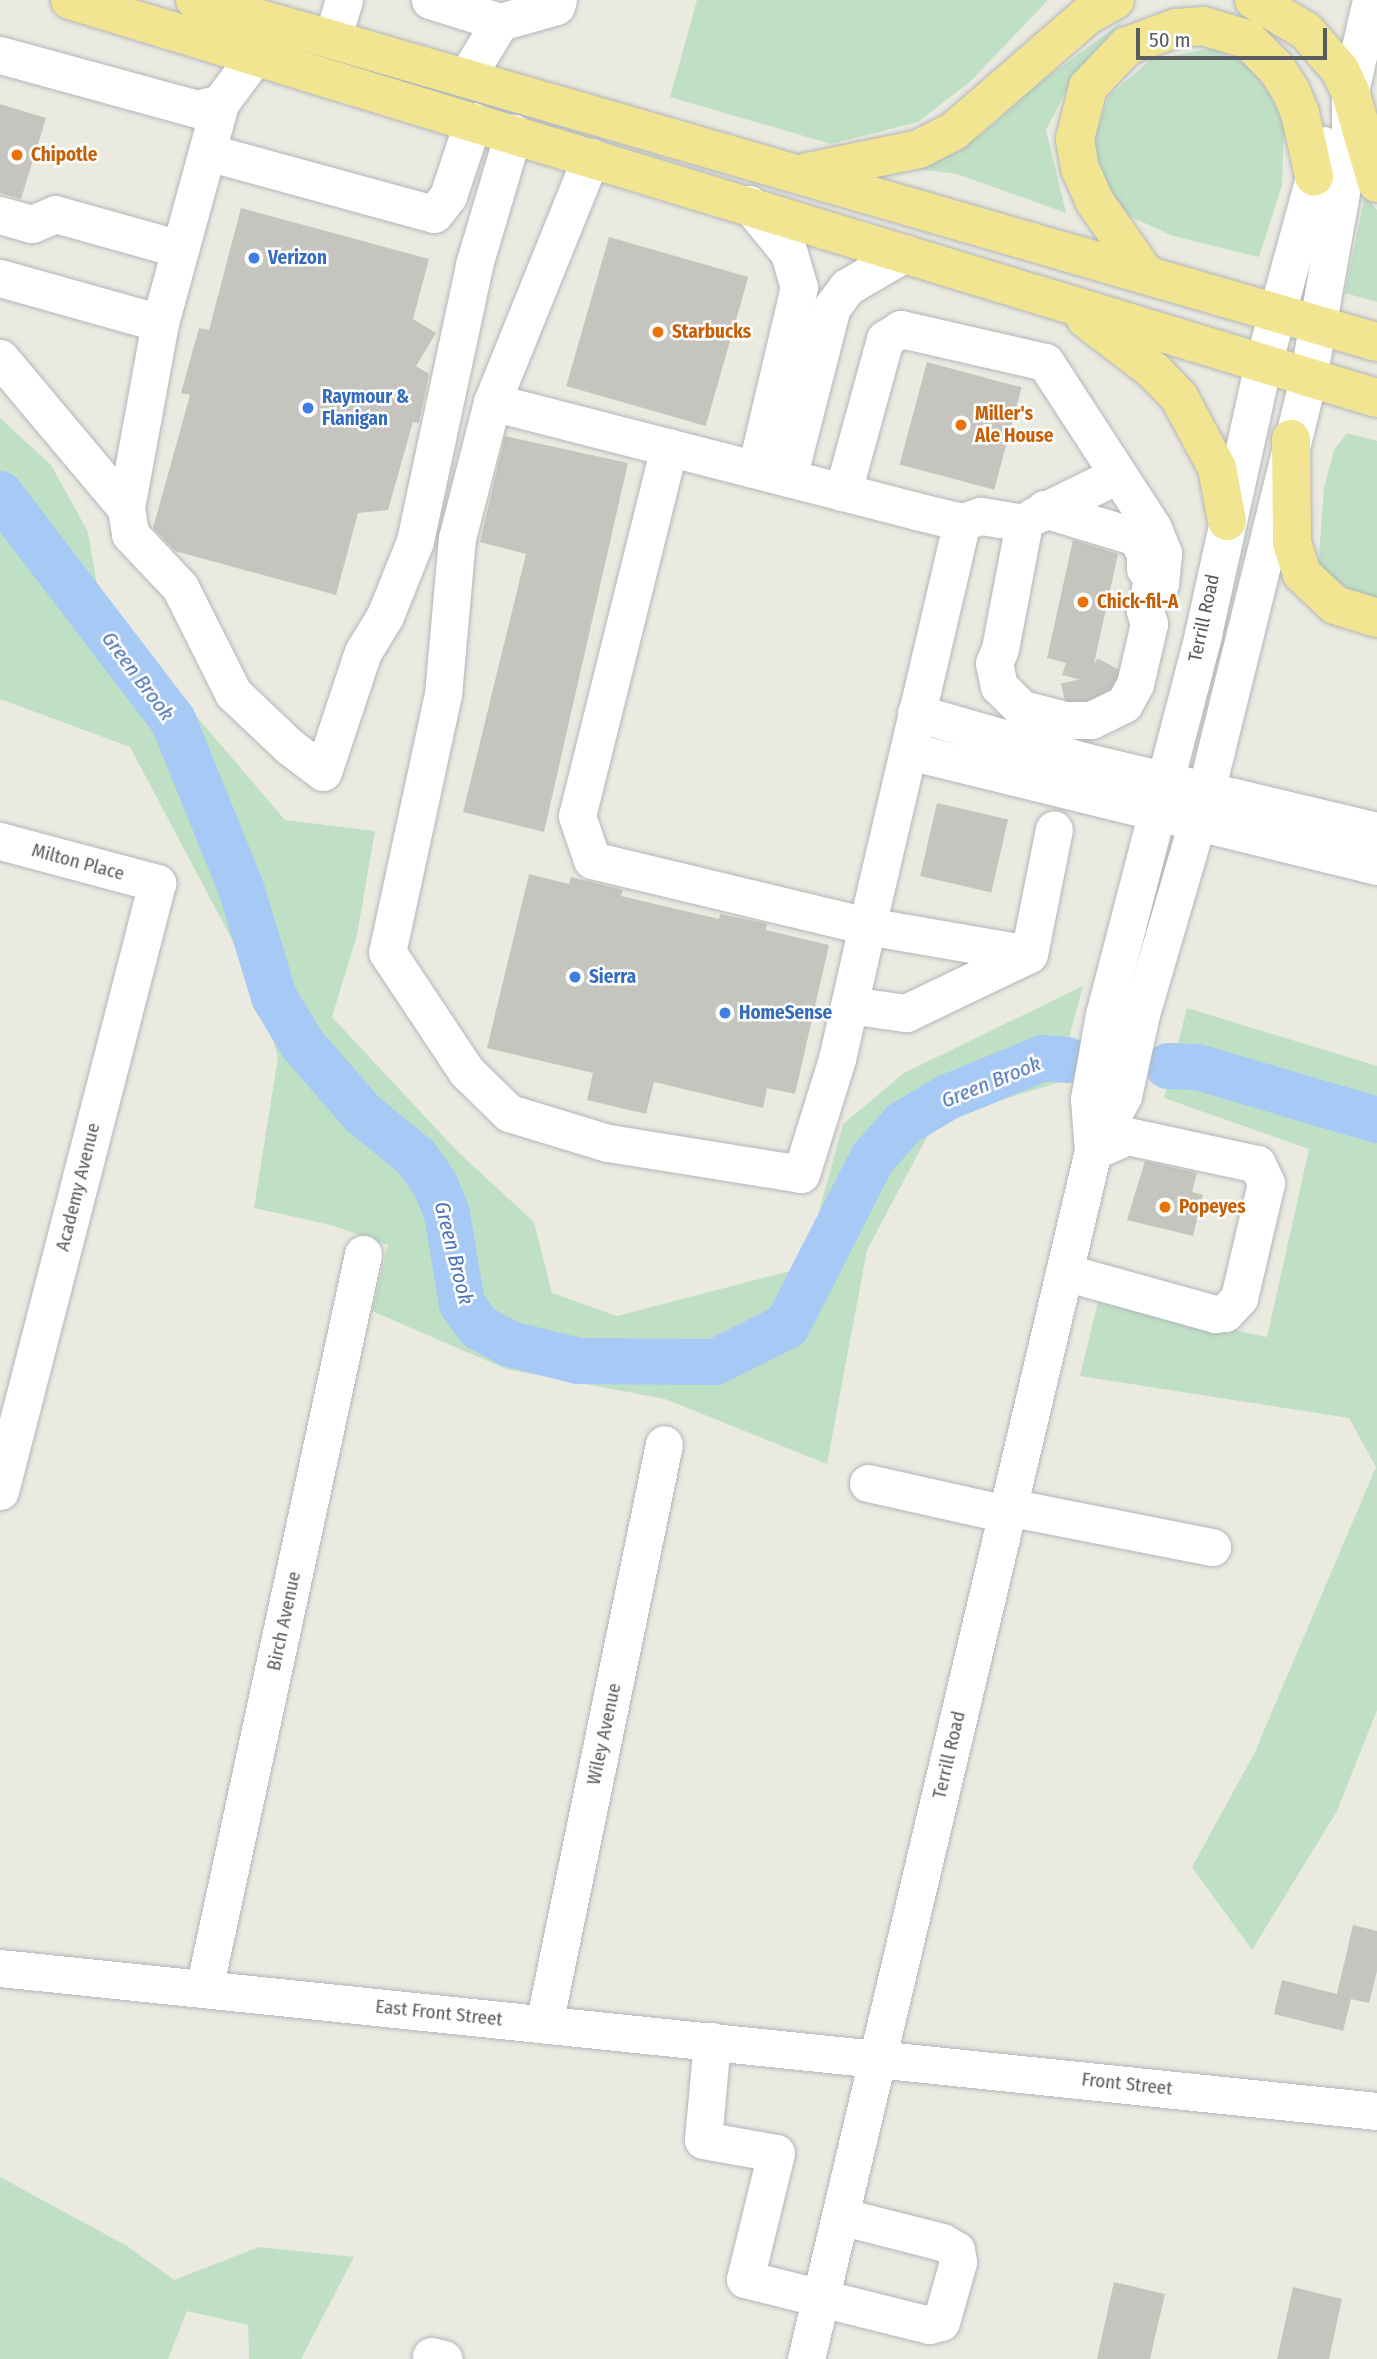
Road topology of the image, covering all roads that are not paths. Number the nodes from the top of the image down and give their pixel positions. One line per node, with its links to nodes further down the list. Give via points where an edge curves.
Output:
1 (70, 0): 12 (highway)
2 (195, 0): 10 (highway)
3 (344, 0): 10 (street)
4 (430, 0): 9 (street)
5 (558, 0): 9 (street, via 556,6)
6 (1115, 0): 20 (highway, via 1088,15 954,131 919,149)
7 (1254, 0): 14 (highway, via 1306,31 1340,70)
8 (1371, 0): 14 (street, Terrill Road)
9 (500, 22): 13 (street)
10 (332, 38): 13 (highway)
11 (0, 55): 15 (street, via 197,108)
12 (255, 56): 15 (street); 16 (highway)
13 (467, 76): 20 (highway)
14 (1350, 91): 21 (street, Terrill Road, via 1325,141); 22 (highway); 32 (street, Terrill Road, via 1350,143)
15 (220, 103): 18 (street)
16 (473, 121): 17 (highway); 18 (street, via 448,197 434,214)
17 (513, 133): 19 (highway); 44 (street, via 474,265 415,541 384,616 363,652 323,772 233,692 180,587 130,534)
18 (207, 152): 25 (street)
19 (591, 157): 23 (highway); 38 (street)
20 (798, 174): 27 (highway)
21 (1314, 176): 27 (highway, via 1291,91 1277,69 1247,39 1203,26 1176,28 1128,46 1088,87 1074,139 1091,196 1107,226); 30 (street, Terrill Road)
22 (1377, 183)
23 (750, 204): 26 (highway); 41 (street, via 789,253 799,287)
24 (0, 215): 25 (street, via 32,224 55,214)
25 (180, 249): 31 (street)
26 (905, 253): 29 (highway); 41 (street, via 847,287 832,307)
27 (1146, 275): 30 (highway)
28 (0, 278): 31 (street)
29 (1065, 303): 35 (highway); 46 (highway, via 1154,371 1178,397 1217,468)
30 (1277, 314): 32 (highway); 35 (street, Terrill Road)
31 (160, 323): 44 (street)
32 (1320, 327): 33 (highway); 36 (street, Terrill Road)
33 (1377, 342)
34 (0, 358): 44 (street)
35 (1263, 364): 36 (highway); 46 (street, Terrill Road)
36 (1308, 377): 37 (highway); 39 (street, Terrill Road)
37 (1372, 399)
38 (492, 402): 40 (street); 64 (street, via 457,538 443,694 387,951 466,1071 509,1113 608,1143 801,1174)
39 (1291, 439): 49 (highway, via 1292,543 1301,575 1335,606); 56 (street, Terrill Road)
40 (669, 447): 41 (street); 62 (street, via 577,816 592,860)
41 (772, 474): 43 (street)
42 (1122, 486): 43 (street, via 1045,362 901,329 886,339); 45 (street); 48 (street, via 1153,528 1163,553 1160,583)
43 (843, 492): 47 (street)
44 (126, 508)
45 (1034, 516): 47 (street, via 981,516); 48 (street, via 1136,537 1145,552); 50 (street)
46 (1227, 521): 55 (street, Terrill Road)
47 (962, 522): 53 (street)
48 (1148, 600): 50 (street, via 1149,624 1130,694 1119,709 1091,720 1065,720 1022,709 999,685 993,663); 51 (street)
49 (1377, 618)
50 (1000, 649): 52 (street, via 1020,684 1035,694)
51 (1114, 666)
52 (1065, 701)
53 (916, 713): 54 (street); 55 (street)
54 (909, 751): 55 (street); 62 (street)
55 (1160, 796): 56 (street); 65 (street, Terrill Road, via 1104,1015)
56 (1201, 807): 58 (street); 60 (street); 65 (street, Terrill Road, via 1142,1014)
57 (1054, 830): 63 (street)
58 (1377, 831)
59 (0, 841): 61 (street, Milton Place)
60 (1377, 866)
61 (157, 883): 71 (street, Academy Avenue)
62 (867, 926): 63 (street); 64 (street)
63 (1028, 954): 64 (street, via 906,1013)
64 (849, 1005)
65 (1106, 1097): 66 (street, Terrill Road)
66 (1093, 1151): 68 (street, Terrill Road); 68 (street, via 1127,1136 1257,1164 1266,1183 1239,1298 1226,1313 1215,1314)
67 (363, 1254): 75 (street, Birch Avenue)
68 (1064, 1272): 72 (street, Terrill Road)
69 (664, 1444): 76 (street, Wiley Avenue)
70 (868, 1483): 72 (street)
71 (0, 1492)
72 (1007, 1511): 73 (street); 78 (street, Terrill Road)
73 (1212, 1547)
74 (0, 1968): 75 (street, East Front Street)
75 (204, 1989): 76 (street, East Front Street)
76 (544, 2024): 77 (street, East Front Street)
77 (712, 2041): 78 (street, East Front Street); 81 (street, via 703,2140 776,2153 745,2279)
78 (877, 2058): 79 (street, Front Street); 80 (street, Terrill Road)
79 (1377, 2111)
80 (840, 2216): 81 (street, Terrill Road); 81 (street, via 952,2246 959,2255 946,2315 929,2325)
81 (820, 2301): 82 (street, Terrill Road)
82 (806, 2359)

